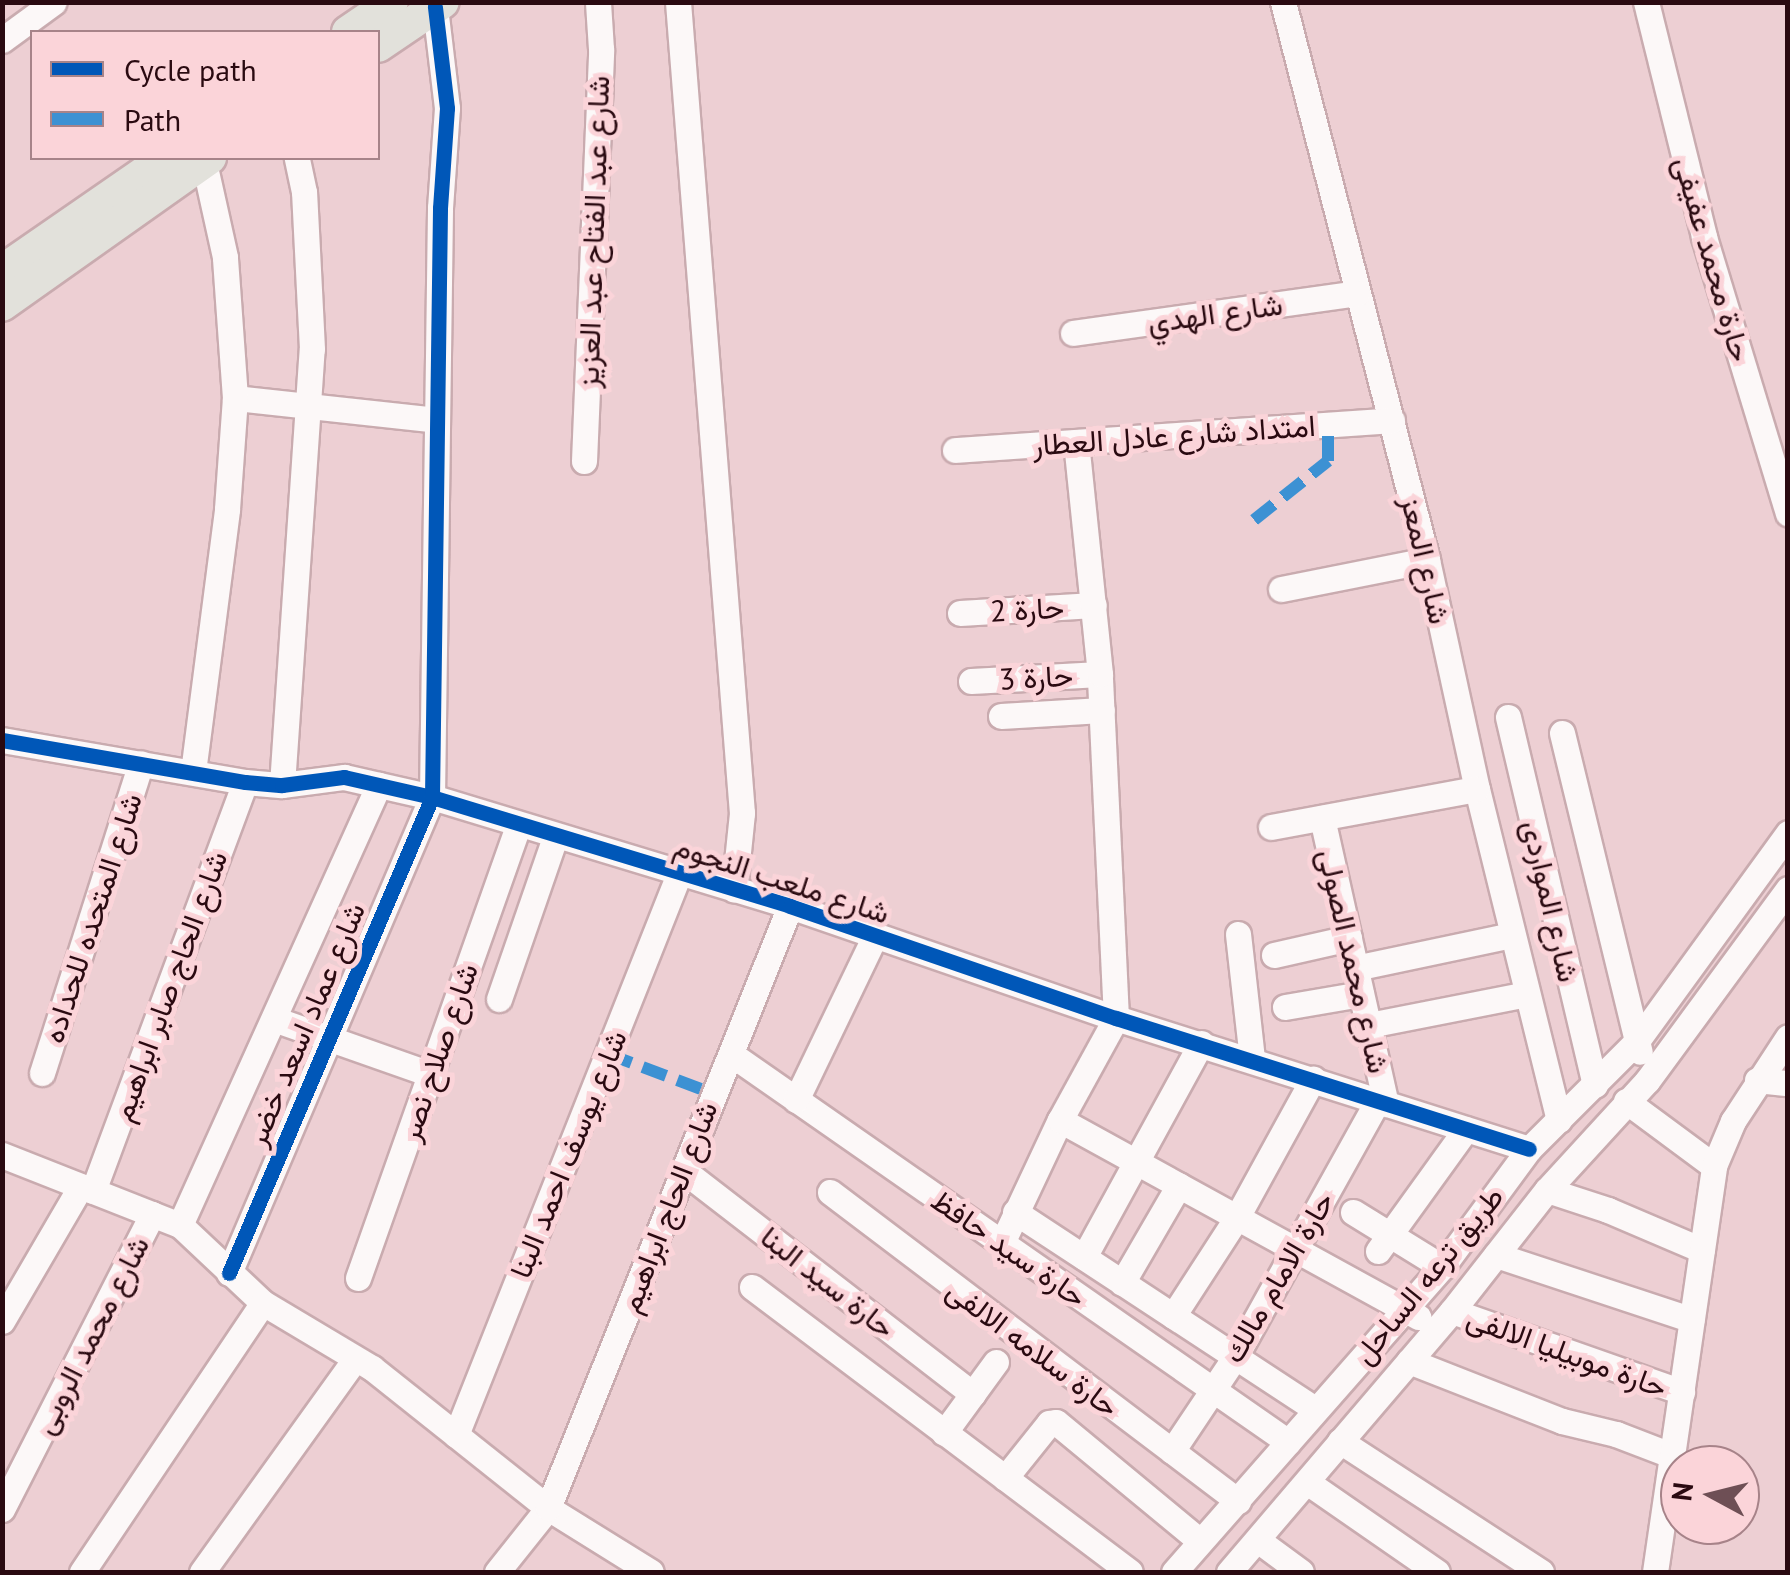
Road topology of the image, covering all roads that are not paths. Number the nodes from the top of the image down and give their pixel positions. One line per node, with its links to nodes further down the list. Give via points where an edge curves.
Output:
1 (54, 2): 9 (street)
2 (392, 2): 8 (main road)
3 (598, 2): 24 (street, شارع عبد الفتاح عبد العزيز)
4 (678, 2): 51 (street, via 742,813)
5 (1284, 2): 15 (street, شارع المعز)
6 (1646, 2): 25 (street, حارة محمد عفيفى, via 1704,238)
7 (439, 5): 10 (main road); 20 (street, via 447,108)
8 (351, 30)
9 (2, 40)
10 (380, 45)
11 (161, 160): 14 (main road)
12 (207, 160): 16 (main road); 18 (street, via 225,257)
13 (297, 160): 19 (street, via 312,294)
14 (2, 271)
15 (1358, 293): 17 (street, شارع الهدي); 21 (street, شارع المعز)
16 (2, 305)
17 (1073, 333)
18 (235, 398): 19 (street); 38 (street)
19 (309, 408): 20 (street); 40 (street)
20 (436, 420): 43 (street)
21 (1392, 420): 22 (street, امتداد شارع عادل العطار); 26 (street, شارع المعز)
22 (1076, 442): 23 (street, امتداد شارع عادل العطار); 28 (street)
23 (955, 450)
24 (584, 461)
25 (1788, 514)
26 (1427, 560): 27 (street); 42 (street, شارع المعز)
27 (1281, 589)
28 (1094, 606): 29 (street, حارة 2); 30 (street)
29 (960, 613)
30 (1100, 674): 31 (street, حارة 3); 32 (street)
31 (971, 681)
32 (1102, 710): 33 (street); 64 (street)
33 (1001, 716)
34 (1508, 718): 78 (street, شارع المواردى)
35 (1562, 734): 68 (street)
36 (3, 738): 37 (street, شارع ملعب النجوم)
37 (142, 763): 38 (street, شارع ملعب النجوم); 72 (street, شارع المتحده للحداده)
38 (194, 772): 39 (street, شارع ملعب النجوم)
39 (245, 782): 40 (street, شارع ملعب النجوم); 91 (street, شارع الحاج صابر ابراهيم)
40 (282, 784): 41 (street, شارع ملعب النجوم, via 344,777)
41 (379, 785): 43 (street, شارع ملعب النجوم); 63 (street)
42 (1477, 789): 44 (street); 54 (street, شارع المعز)
43 (432, 797): 45 (street, شارع ملعب النجوم); 67 (street, شارع عماد اسعد خضر)
44 (1322, 818): 46 (street); 56 (street, شارع محمد الصولى)
45 (518, 825): 48 (street, شارع ملعب النجوم); 73 (street, شارع صلاح نصر)
46 (1270, 827)
47 (1788, 833): 68 (street, طريق ترعه الساحل)
48 (555, 836): 49 (street, شارع ملعب النجوم); 61 (street)
49 (679, 874): 51 (street, شارع ملعب النجوم); 125 (street, شارع يوسف احمد البنا)
50 (1788, 889): 76 (street, طريق ترعه الساحل)
51 (734, 890): 52 (street, شارع ملعب النجوم)
52 (790, 906): 55 (street, شارع ملعب النجوم); 70 (street, شارع الحاج ابراهيم)
53 (1238, 934): 71 (street)
54 (1512, 935): 58 (street); 60 (street, شارع المعز)
55 (874, 936): 64 (street, شارع ملعب النجوم); 79 (street)
56 (1349, 938): 57 (street); 58 (street, شارع محمد الصولى)
57 (1274, 955)
58 (1355, 968): 59 (street, شارع محمد الصولى)
59 (1361, 994): 62 (street); 65 (street, شارع محمد الصولى)
60 (1527, 994): 65 (street); 83 (street, شارع المعز)
61 (499, 999)
62 (1285, 1007)
63 (274, 1018): 67 (street); 98 (street)
64 (1116, 1018): 69 (street, شارع ملعب النجوم); 82 (street)
65 (1368, 1025): 81 (street, شارع محمد الصولى)
66 (1788, 1037): 75 (street)
67 (329, 1038): 73 (street); 106 (street, شارع عماد اسعد خضر)
68 (1638, 1041): 76 (street); 78 (street, طريق ترعه الساحل)
69 (1200, 1043): 71 (street, شارع ملعب النجوم); 87 (street)
70 (731, 1054): 79 (street, حارة سيد حافظ); 89 (street, شارع الحاج ابراهيم)
71 (1252, 1058): 74 (street, شارع ملعب النجوم)
72 (42, 1072)
73 (430, 1074): 107 (street, شارع صلاح نصر)
74 (1313, 1079): 81 (street, شارع ملعب النجوم); 97 (street)
75 (1757, 1080): 77 (street); 88 (street)
76 (1646, 1082): 80 (street, طريق ترعه الساحل)
77 (1788, 1083)
78 (1595, 1085): 83 (street, طريق ترعه الساحل)
79 (796, 1100): 99 (street, حارة سيد حافظ)
80 (1626, 1101): 88 (street); 92 (street, طريق ترعه الساحل)
81 (1382, 1102): 84 (street, شارع ملعب النجوم); 101 (street, حارة الامام مالك)
82 (1060, 1120): 87 (street, حارة موبيليا الالفى); 94 (street)
83 (1559, 1120): 85 (street, طريق ترعه الساحل)
84 (1466, 1128): 85 (street, شارع ملعب النجوم); 100 (street)
85 (1529, 1148): 105 (street, طريق ترعه الساحل)
86 (2, 1155): 91 (street)
87 (1136, 1162): 90 (street, حارة موبيليا الالفى); 104 (street)
88 (1714, 1166): 102 (street)
89 (684, 1170): 122 (street, حارة سيد البنا); 134 (street, شارع الحاج ابراهيم)
90 (1179, 1185): 97 (street, حارة موبيليا الالفى); 108 (street)
91 (87, 1188): 96 (street); 115 (street, شارع الحاج صابر ابراهيم)
92 (1547, 1190): 102 (street); 103 (street, طريق ترعه الساحل)
93 (830, 1192): 129 (street, حارة سلامه الالفى)
94 (1015, 1212): 99 (street); 104 (street)
95 (1353, 1212): 100 (street)
96 (152, 1214): 98 (street); 135 (street, شارع محمد الروبى)
97 (1238, 1217): 101 (street, حارة موبيليا الالفى); 112 (street)
98 (180, 1225): 106 (street)
99 (1002, 1243): 120 (street, حارة سيد حافظ)
100 (1383, 1243): 105 (street)
101 (1295, 1249): 111 (street, حارة موبيليا الالفى); 116 (street, حارة الامام مالك)
102 (1702, 1250): 114 (street)
103 (1496, 1256): 113 (street, طريق ترعه الساحل); 114 (street)
104 (1084, 1257): 108 (street)
105 (1442, 1267): 111 (street, طريق ترعه الساحل)
106 (228, 1273): 110 (street)
107 (358, 1278)
108 (1122, 1282): 112 (street)
109 (752, 1287): 124 (street)
110 (263, 1302): 117 (street); 141 (street)
111 (1404, 1309): 113 (street, حارة موبيليا الالفى); 123 (street, طريق ترعه الساحل)
112 (1174, 1316): 116 (street)
113 (1445, 1319): 118 (street, طريق ترعه الساحل); 121 (street, حارة موبيليا الالفى)
114 (1692, 1320): 121 (street)
115 (2, 1321)
116 (1235, 1357): 120 (street, حارة الامام مالك); 123 (street)
117 (355, 1359): 125 (street); 142 (street)
118 (1409, 1361): 127 (street, طريق ترعه الساحل); 130 (street)
119 (996, 1362): 122 (street)
120 (1213, 1390): 126 (street, حارة سيد حافظ); 129 (street, حارة الامام مالك)
121 (1682, 1392): 128 (street)
122 (973, 1394): 124 (street)
123 (1316, 1410): 126 (street, طريق ترعه الساحل)
124 (944, 1432): 131 (street)
125 (456, 1435): 134 (street)
126 (1288, 1442): 133 (street, طريق ترعه الساحل)
127 (1340, 1442): 132 (street, طريق ترعه الساحل); 148 (street)
128 (1674, 1445)
129 (1172, 1451): 133 (street, حارة سلامه الالفى)
130 (1660, 1451)
131 (1005, 1478): 136 (street, via 1052,1421); 144 (street)
132 (1307, 1482): 137 (street, طريق ترعه الساحل); 140 (street)
133 (1238, 1501): 136 (street, طريق ترعه الساحل)
134 (548, 1508): 139 (street); 143 (street, شارع الحاج ابراهيم)
135 (2, 1509)
136 (1200, 1541): 145 (street, طريق ترعه الساحل)
137 (1259, 1542): 146 (street, طريق ترعه الساحل); 147 (street)
138 (1660, 1543): 149 (street)
139 (638, 1569)
140 (1426, 1570)
141 (82, 1572)
142 (202, 1572)
143 (497, 1572)
144 (1130, 1572)
145 (1174, 1572)
146 (1229, 1572)
147 (1300, 1572)
148 (1540, 1572)
149 (1656, 1572)

